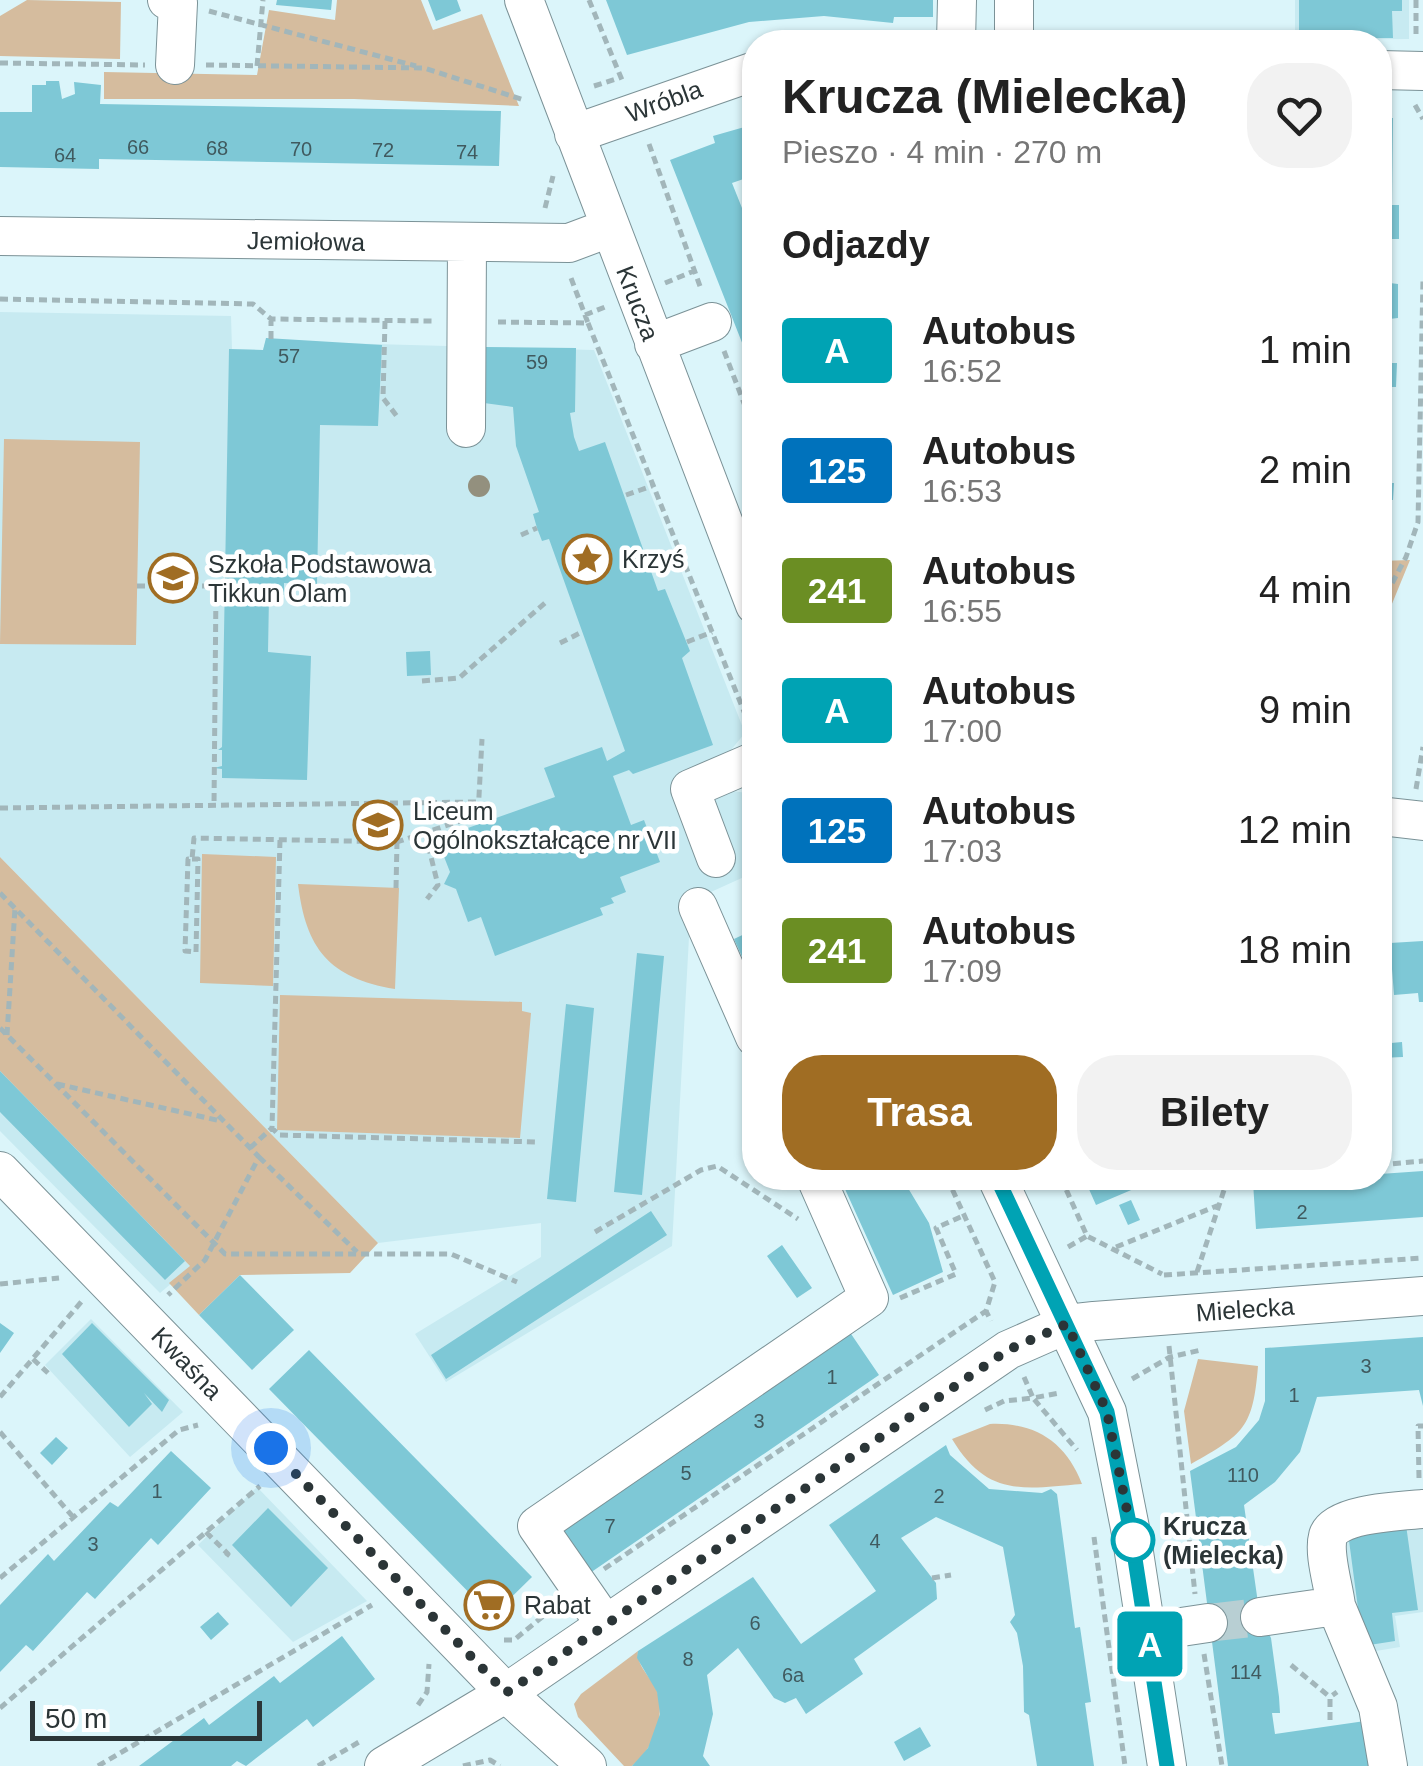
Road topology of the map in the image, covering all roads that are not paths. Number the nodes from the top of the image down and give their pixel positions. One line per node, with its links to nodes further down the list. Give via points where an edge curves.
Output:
1 (524, 0): 11 (street, Krucza)
2 (957, 0): 5 (street)
3 (1014, 0): 6 (street)
4 (172, 2): 7 (street)
5 (956, 30)
6 (1014, 30)
7 (175, 65)
8 (1392, 70): 9 (street)
9 (1423, 71)
10 (742, 76): 11 (street, Wróbla)
11 (574, 134): 12 (street, Krucza)
12 (609, 228): 14 (street, Jemiołowa, via 569,242); 16 (street, Krucza)
13 (0, 236): 14 (street, Jemiołowa)
14 (467, 244): 17 (street)
15 (712, 322): 16 (street)
16 (654, 344): 18 (street, Krucza)
17 (466, 428)
18 (742, 571)
19 (742, 767): 22 (street, via 690,789)
20 (1392, 817): 21 (street)
21 (1423, 821)
22 (716, 858)
23 (698, 907): 24 (street)
24 (742, 1007)
25 (0, 1171): 36 (street, Kwaśna)
26 (1003, 1190): 29 (street)
27 (823, 1194): 33 (street, via 868,1298 537,1526)
28 (1423, 1296): 29 (street, Mielecka)
29 (1067, 1324): 33 (street, Mielecka, via 1008,1350); 35 (street, via 1107,1412)
30 (1422, 1520): 31 (street, via 1346,1519 1335,1526 1328,1537)
31 (1336, 1606): 32 (street); 40 (street, via 1378,1707)
32 (1260, 1617)
33 (605, 1624): 36 (street, Mielecka)
34 (1204, 1624): 35 (street)
35 (1148, 1632): 39 (street)
36 (506, 1693): 37 (street, Mielecka); 38 (street, Kwaśna)
37 (376, 1752)
38 (586, 1766)
39 (1167, 1766)
40 (1388, 1766)

